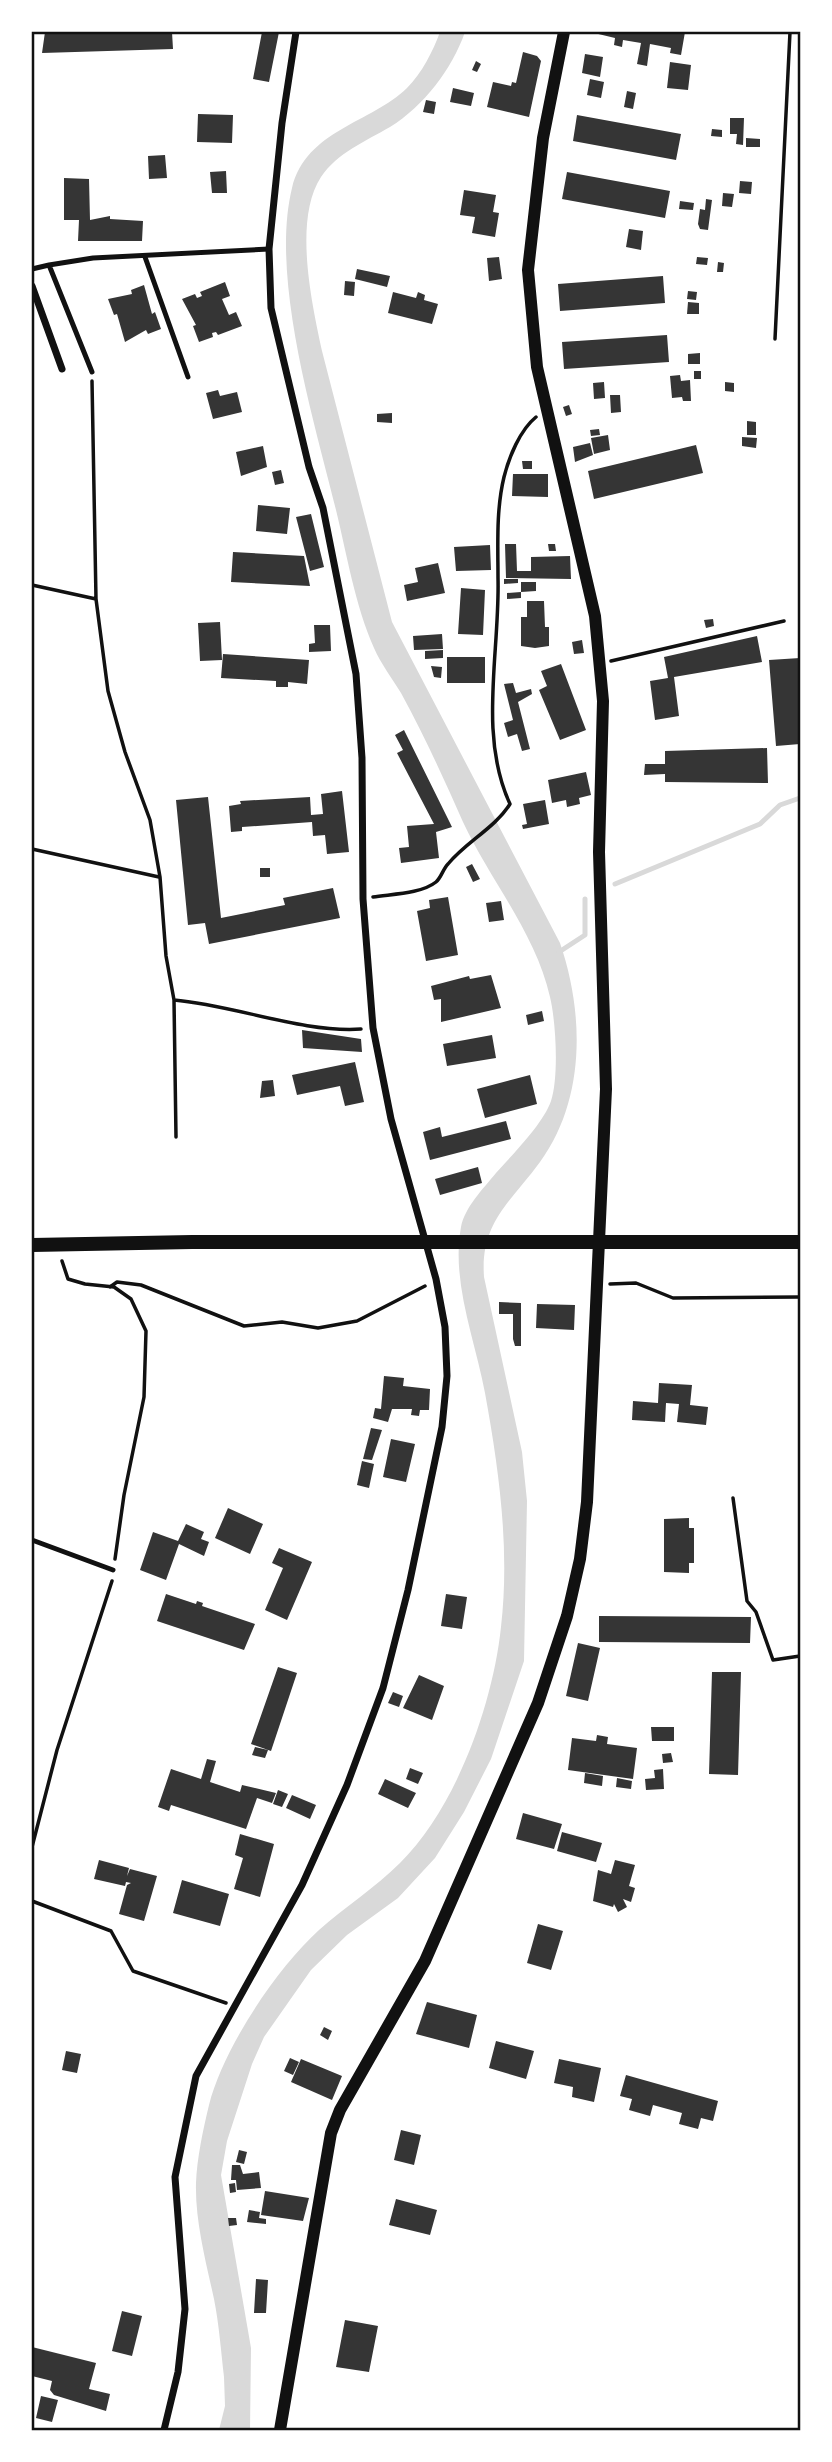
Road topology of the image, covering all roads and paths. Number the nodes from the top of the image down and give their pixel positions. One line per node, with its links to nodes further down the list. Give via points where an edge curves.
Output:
1 (296, 32): 4 (street)
2 (565, 32): 13 (street, via 543,138 528,270 537,367)
3 (790, 32): 9 (path)
4 (269, 249): 5 (lane); 20 (street, via 271,307 323,508 356,674)
5 (145, 257): 6 (lane); 12 (lane)
6 (49, 265): 7 (lane); 11 (lane)
7 (32, 269)
8 (32, 290): 10 (street)
9 (775, 339)
10 (62, 369)
11 (92, 372): 15 (path)
12 (188, 377)
13 (547, 412): 17 (street, via 596,616); 20 (path, via 533,418 518,441 503,478 500,506 493,739 510,804 471,839 437,882)
14 (32, 585): 15 (path)
15 (96, 599): 19 (path, via 108,691 150,820)
16 (784, 621): 17 (path)
17 (599, 663): 28 (street, via 606,1089)
18 (32, 849): 19 (path)
19 (160, 877): 21 (path)
20 (363, 898): 22 (street)
21 (174, 1000): 22 (path, via 295,1022 352,1030); 23 (path)
22 (373, 1028): 27 (street, via 391,1119)
23 (176, 1137)
24 (800, 1242): 25 (main road)
25 (61, 1244): 26 (main road); 29 (path, via 68,1279)
26 (32, 1245)
27 (436, 1279): 29 (path, via 357,1321 318,1328 282,1322 244,1326 141,1286 117,1282); 38 (street, via 447,1352 442,1427 391,1660 308,1873)
28 (598, 1285): 30 (path, via 636,1283 673,1298); 40 (street, via 587,1502 567,1616 538,1703 425,1961 331,2133)
29 (110, 1287): 33 (path, via 131,1299 146,1331 144,1397)
30 (800, 1297)
31 (733, 1498): 34 (path, via 747,1601 756,1612 773,1660)
32 (32, 1540): 33 (lane)
33 (113, 1570): 35 (path)
34 (800, 1656)
35 (34, 1833): 36 (path)
36 (32, 1847)
37 (32, 1901): 38 (path, via 111,1931 133,1971)
38 (236, 2007): 39 (street, via 196,2076 175,2177 185,2309 178,2372)
39 (164, 2431)
40 (280, 2431)

